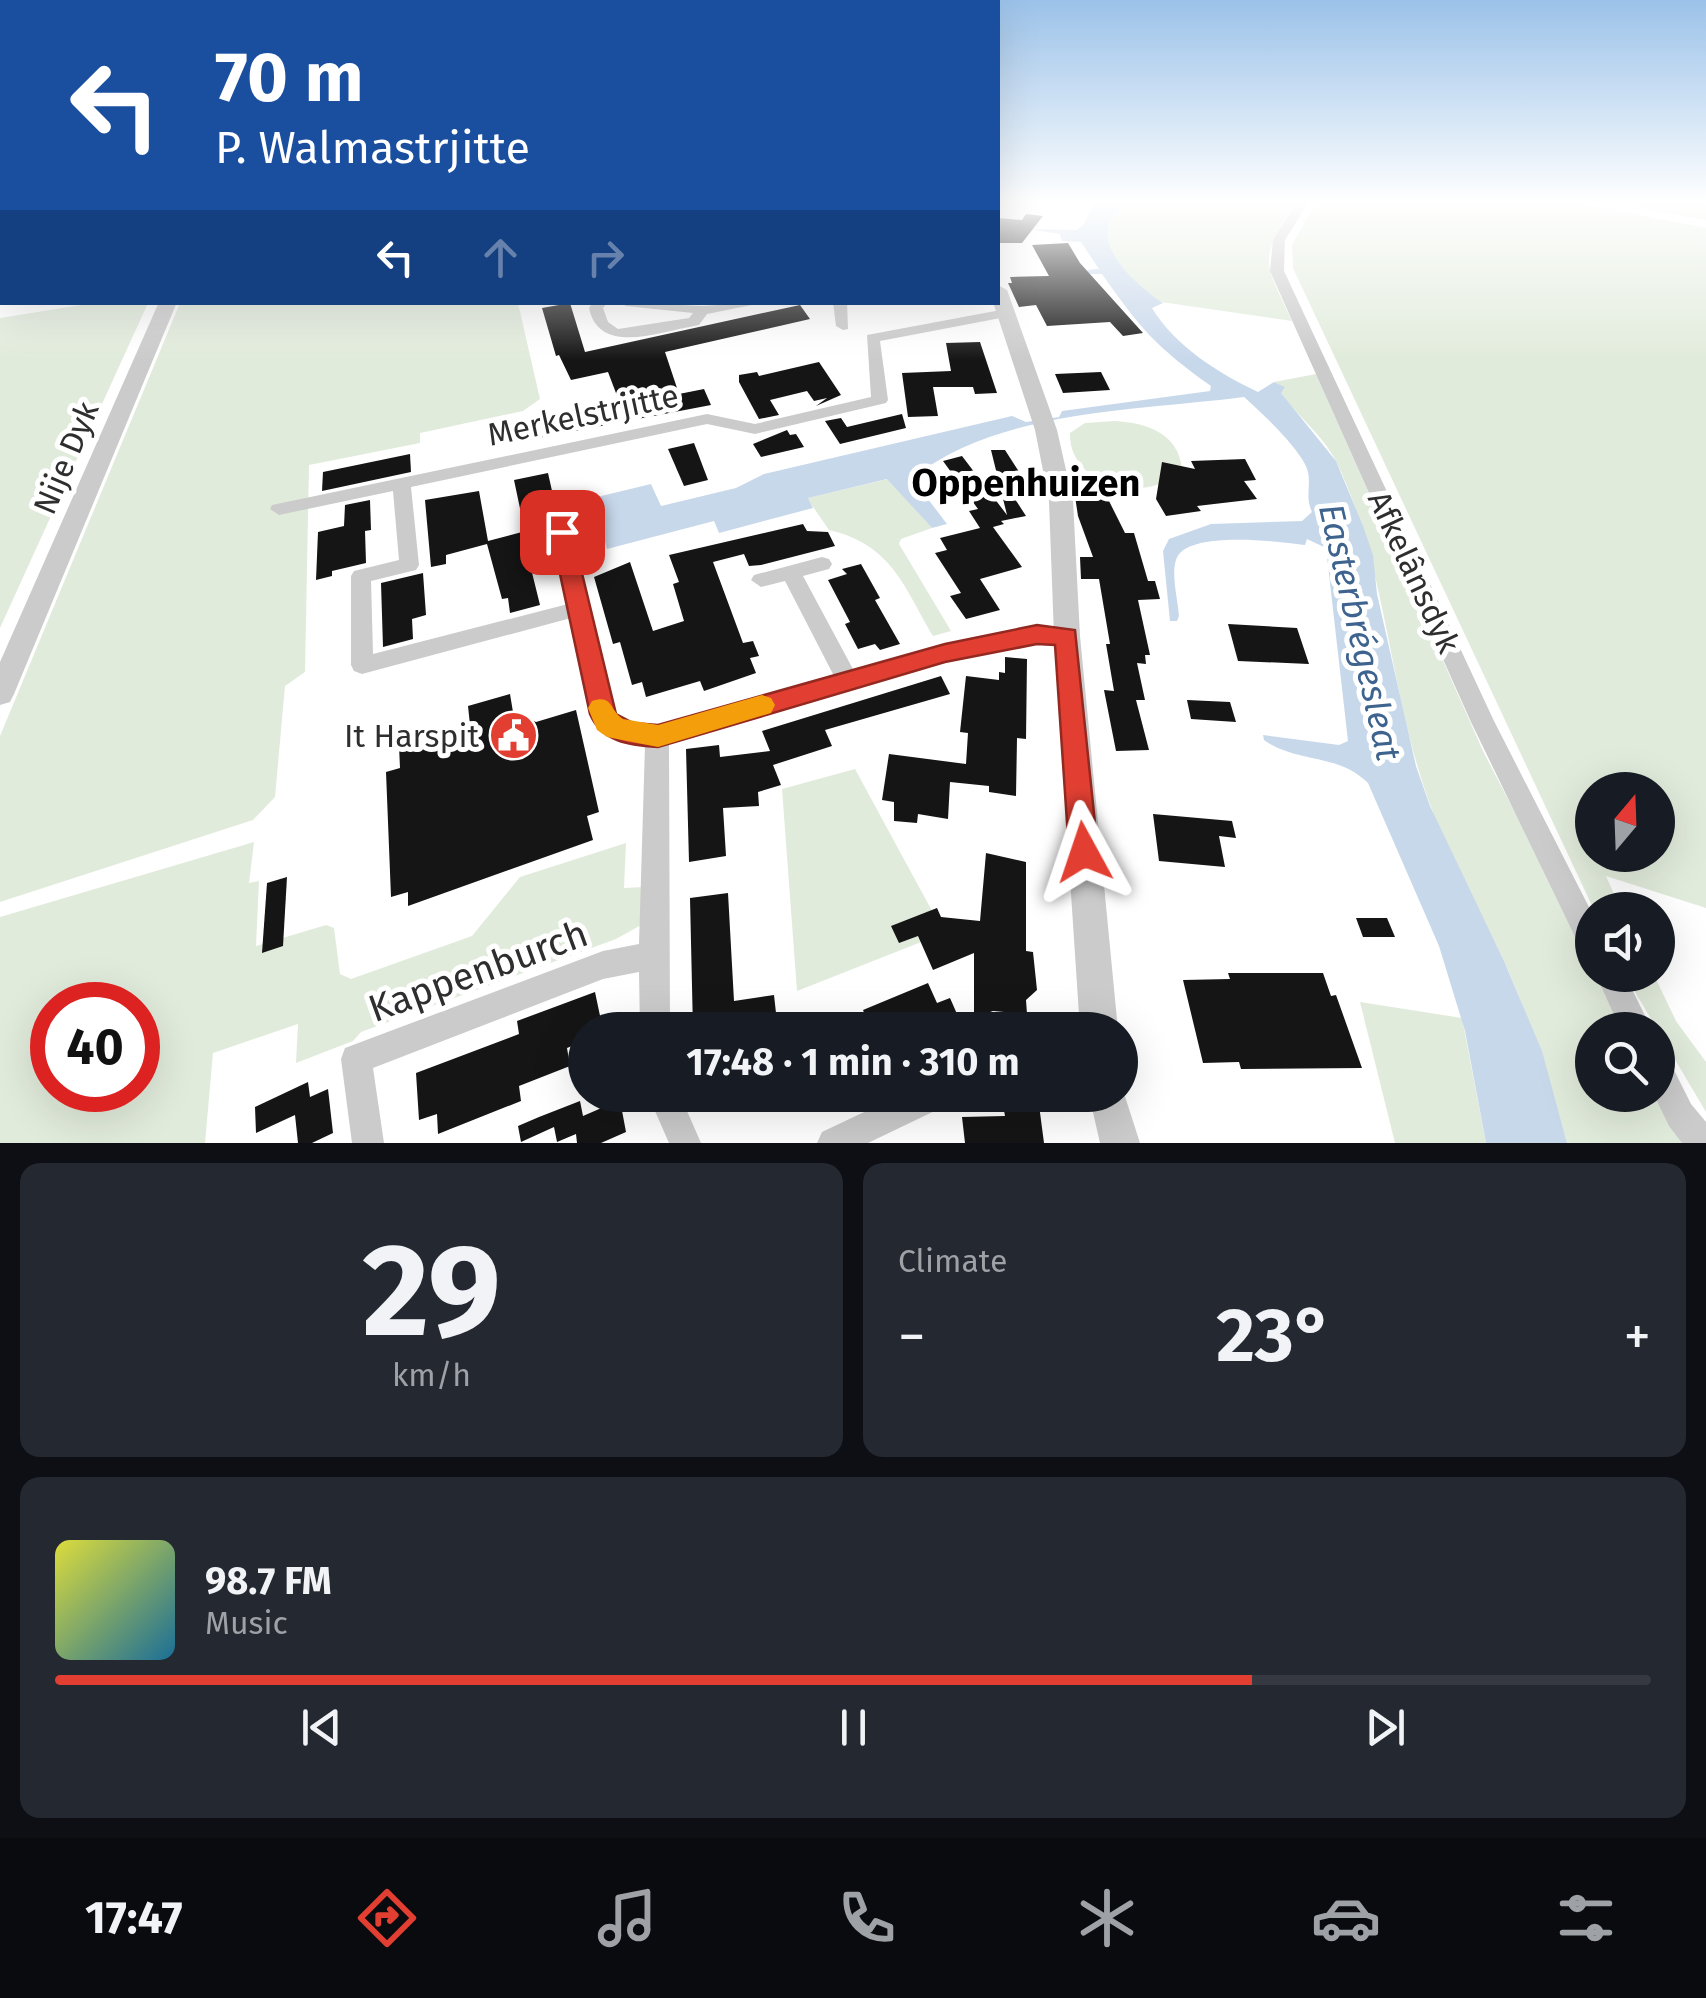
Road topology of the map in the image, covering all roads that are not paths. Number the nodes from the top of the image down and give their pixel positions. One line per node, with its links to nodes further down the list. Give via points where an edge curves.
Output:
1 (1278, 253): 22 (street, Afkelânsdyk, via 1277,272)
2 (1000, 296): 9 (street)
3 (167, 305): 20 (street, Nije Dyk)
4 (598, 305): 8 (street, via 604,329 616,334 694,322)
5 (654, 305): 8 (street)
6 (738, 305): 8 (street)
7 (840, 305): 10 (street)
8 (702, 310)
9 (1006, 313): 11 (street, Merkelstrjitte, via 872,338 880,400 755,429 707,420); 18 (street, via 1043,421 1061,501)
10 (843, 326)
11 (402, 484): 12 (street, Merkelstrjitte); 17 (street, via 409,565 361,576 362,665)
12 (279, 509)
13 (562, 532): 17 (street)
14 (822, 564): 15 (street)
15 (791, 572): 16 (street); 19 (street)
16 (761, 580)
17 (581, 608): 21 (street, via 607,722 629,734)
18 (1067, 636): 19 (street, via 1037,634 945,653); 25 (street)
19 (849, 682): 21 (street)
20 (0, 694)
21 (658, 736): 23 (street)
22 (1575, 907)
23 (653, 955): 24 (street); 30 (street, Kappenburch, via 603,966 356,1059)
24 (655, 1012)
25 (1098, 1012)
26 (1675, 1104): 34 (street)
27 (671, 1112): 31 (street)
28 (898, 1112): 32 (street)
29 (1112, 1112): 33 (street)
30 (368, 1143)
31 (685, 1143)
32 (833, 1143)
33 (1120, 1143)
34 (1703, 1143)

